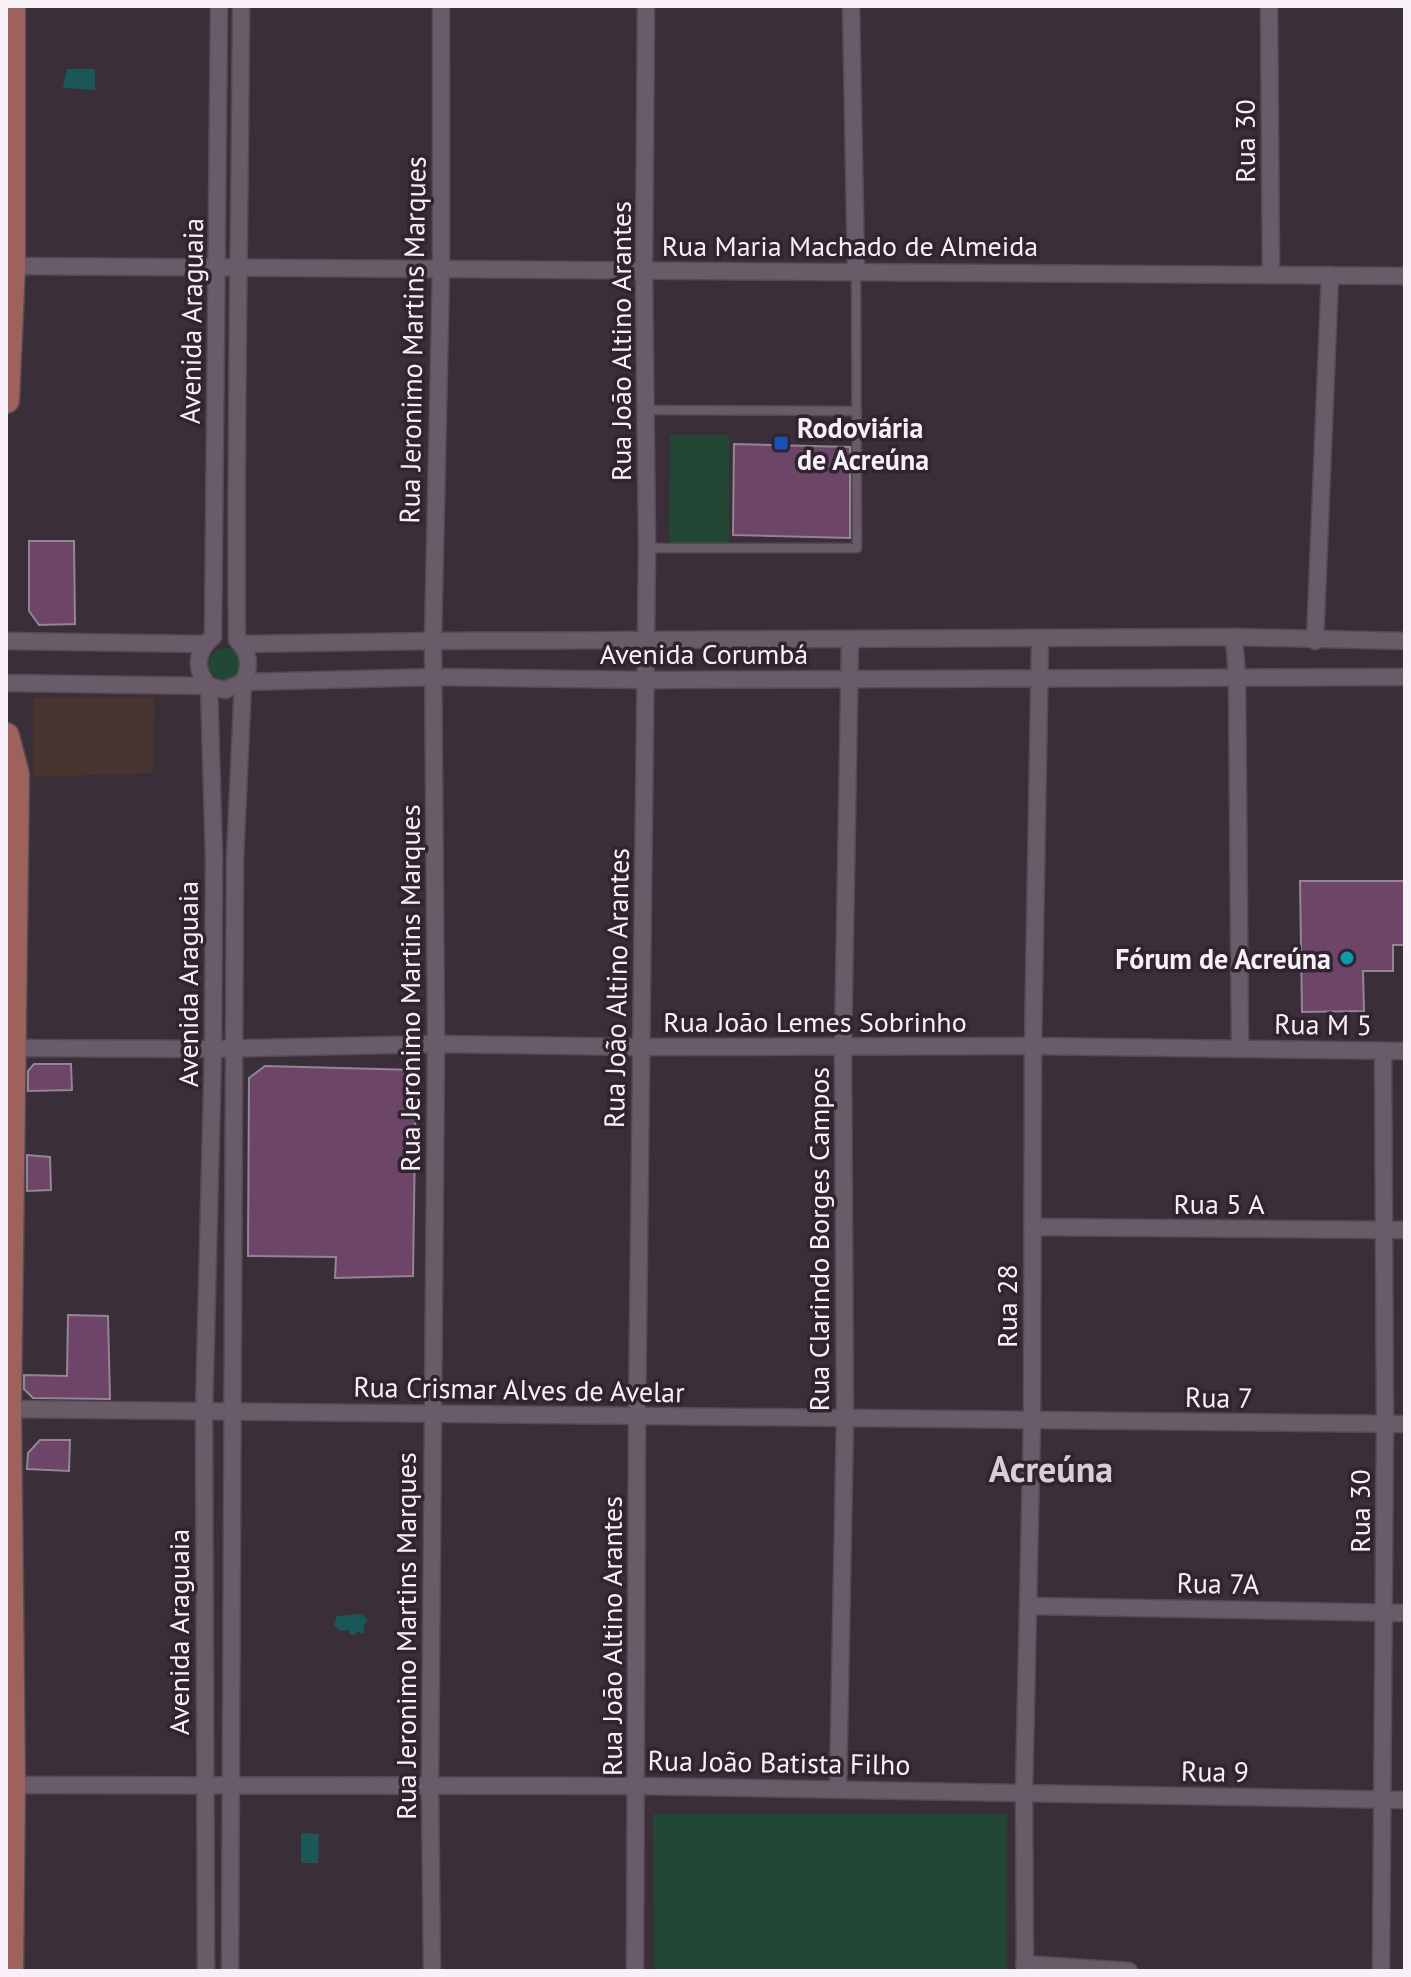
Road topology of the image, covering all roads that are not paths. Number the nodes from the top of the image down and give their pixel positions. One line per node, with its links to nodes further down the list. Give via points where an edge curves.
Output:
1 (12, 6): 10 (main road)
2 (219, 6): 8 (street, Avenida Araguaia)
3 (241, 6): 9 (street, Avenida Araguaia)
4 (441, 6): 13 (street, Rua Jeronimo Martins Marques)
5 (646, 6): 14 (street, Rua João Altino Arantes)
6 (851, 6): 15 (street)
7 (1269, 6): 16 (street, Rua 30)
8 (219, 87): 9 (street); 11 (street, Avenida Araguaia)
9 (241, 88): 12 (street, Avenida Araguaia)
10 (9, 266): 11 (street, Rua Maria Machado de Almeida); 19 (main road)
11 (218, 267): 12 (street, Rua Maria Machado de Almeida); 23 (street, Avenida Araguaia)
12 (240, 267): 13 (street, Rua Maria Machado de Almeida); 22 (street, Avenida Araguaia)
13 (441, 269): 14 (street, Rua Maria Machado de Almeida); 31 (street, Rua Jeronimo Martins Marques)
14 (644, 270): 15 (street, Rua Maria Machado de Almeida); 20 (street, Rua João Altino Arantes)
15 (856, 271): 16 (street, Rua Maria Machado de Almeida); 21 (lane)
16 (1271, 275): 17 (street, Rua Maria Machado de Almeida)
17 (1330, 275): 18 (street, Rua Maria Machado de Almeida); 32 (street)
18 (1405, 276)
19 (6, 400)
20 (646, 410): 21 (lane); 24 (street, Rua João Altino Arantes)
21 (857, 411): 24 (lane, via 857,548)
22 (235, 454): 23 (street); 34 (street, Avenida Araguaia)
23 (216, 456): 26 (street, Avenida Araguaia)
24 (647, 548): 27 (street, Rua João Altino Arantes)
25 (1234, 637): 29 (street, Avenida Corumbá); 32 (street, Avenida Corumbá); 36 (street)
26 (209, 640): 30 (street, Avenida Corumbá); 34 (street, Avenida Corumbá, via 227,636); 43 (street, Avenida Araguaia, via 200,651 198,669)
27 (645, 640): 28 (street, Avenida Corumbá); 31 (street, Avenida Corumbá); 39 (street, Rua João Altino Arantes)
28 (850, 640): 29 (street, Avenida Corumbá); 40 (street, Rua Clarindo Borges Campos)
29 (1040, 640): 38 (street, Rua 28)
30 (6, 641)
31 (433, 641): 34 (street, Avenida Corumbá); 35 (street, Rua Jeronimo Martins Marques)
32 (1315, 641): 33 (street, Avenida Corumbá)
33 (1405, 641)
34 (239, 642): 41 (street, Avenida Araguaia, via 249,663)
35 (435, 677): 39 (street, Avenida Corumbá); 41 (street, Avenida Corumbá); 49 (street, Rua Jeronimo Martins Marques)
36 (1237, 677): 37 (street, Avenida Corumbá); 38 (street, Avenida Corumbá); 56 (street)
37 (1405, 677)
38 (1039, 679): 40 (street, Avenida Corumbá); 50 (street, Rua 28)
39 (645, 680): 40 (street, Avenida Corumbá); 51 (street, Rua João Altino Arantes)
40 (848, 680): 52 (street, Rua Clarindo Borges Campos)
41 (243, 682): 43 (street, Avenida Corumbá, via 225,690); 48 (street, Avenida Araguaia)
42 (6, 683): 43 (street, Avenida Corumbá)
43 (209, 686): 47 (street, Avenida Araguaia)
44 (6, 736): 46 (main road, via 16,774)
45 (6, 800): 46 (main road)
46 (15, 840): 53 (main road)
47 (214, 859): 48 (street); 55 (street, Avenida Araguaia)
48 (235, 859): 54 (street, Avenida Araguaia)
49 (436, 1044): 51 (street, Rua João Lemes Sobrinho); 54 (street, Rua João Lemes Sobrinho); 67 (street, Rua Jeronimo Martins Marques)
50 (1033, 1046): 52 (street, Rua João Lemes Sobrinho); 56 (street, Rua João Lemes Sobrinho); 59 (street, Rua 28)
51 (641, 1047): 52 (street, Rua João Lemes Sobrinho); 68 (street, Rua João Altino Arantes)
52 (843, 1047): 69 (street, Rua Clarindo Borges Campos)
53 (8, 1048): 55 (street, Rua João Lemes Sobrinho); 64 (main road)
54 (236, 1048): 55 (street, Rua João Lemes Sobrinho); 61 (street, Avenida Araguaia)
55 (213, 1049): 60 (street, Avenida Araguaia)
56 (1240, 1049): 57 (street, Rua M 5)
57 (1383, 1051): 58 (street, Rua M 5); 62 (street, Rua 30)
58 (1405, 1051)
59 (1032, 1227): 62 (street, Rua 5 A); 70 (street, Rua 28)
60 (208, 1228): 61 (street); 65 (street, Avenida Araguaia)
61 (235, 1228): 66 (street, Avenida Araguaia)
62 (1385, 1230): 63 (street, Rua 5 A); 71 (street, Rua 30)
63 (1405, 1230)
64 (7, 1409): 65 (street, Rua Crismar Alves de Avelar); 78 (main road)
65 (204, 1411): 66 (street, Rua Crismar Alves de Avelar); 74 (street, Avenida Araguaia)
66 (234, 1411): 67 (street, Rua Crismar Alves de Avelar); 73 (street, Avenida Araguaia)
67 (433, 1415): 68 (street, Rua Crismar Alves de Avelar); 81 (street, Rua Jeronimo Martins Marques)
68 (637, 1417): 69 (street, Rua Crismar Alves de Avelar); 82 (street, Rua João Altino Arantes)
69 (845, 1419): 70 (street, Rua Crismar Alves de Avelar); 83 (street, Rua Clarindo Borges Campos)
70 (1032, 1421): 71 (street, Rua 7); 75 (street, Rua 28)
71 (1385, 1424): 72 (street, Rua 7); 76 (street, Rua 30)
72 (1405, 1424)
73 (233, 1600): 74 (street); 79 (street, Avenida Araguaia)
74 (205, 1601): 80 (street, Avenida Araguaia)
75 (1030, 1606): 76 (street, Rua 7A); 84 (street, Rua 28)
76 (1384, 1612): 77 (street, Rua 7A); 85 (street, Rua 30)
77 (1405, 1613)
78 (9, 1785): 80 (street, Rua João Batista Filho); 88 (main road)
79 (232, 1785): 80 (street, Rua João Batista Filho); 81 (street, Rua João Batista Filho); 91 (street, Avenida Araguaia)
80 (205, 1786): 89 (street, Avenida Araguaia)
81 (430, 1786): 82 (street, Rua João Batista Filho); 92 (street, Rua Jeronimo Martins Marques)
82 (638, 1786): 83 (street, Rua João Batista Filho); 93 (street, Rua João Altino Arantes)
83 (838, 1789): 84 (street, Rua João Batista Filho)
84 (1024, 1792): 85 (street, Rua 9); 87 (street, Rua 28)
85 (1384, 1800): 86 (street, Rua 9); 95 (street, Rua 30)
86 (1405, 1800)
87 (1024, 1968): 94 (street)
88 (10, 1971)
89 (206, 1971)
90 (222, 1971): 91 (street)
91 (230, 1971)
92 (432, 1971)
93 (635, 1971)
94 (1129, 1971)
95 (1381, 1971)

